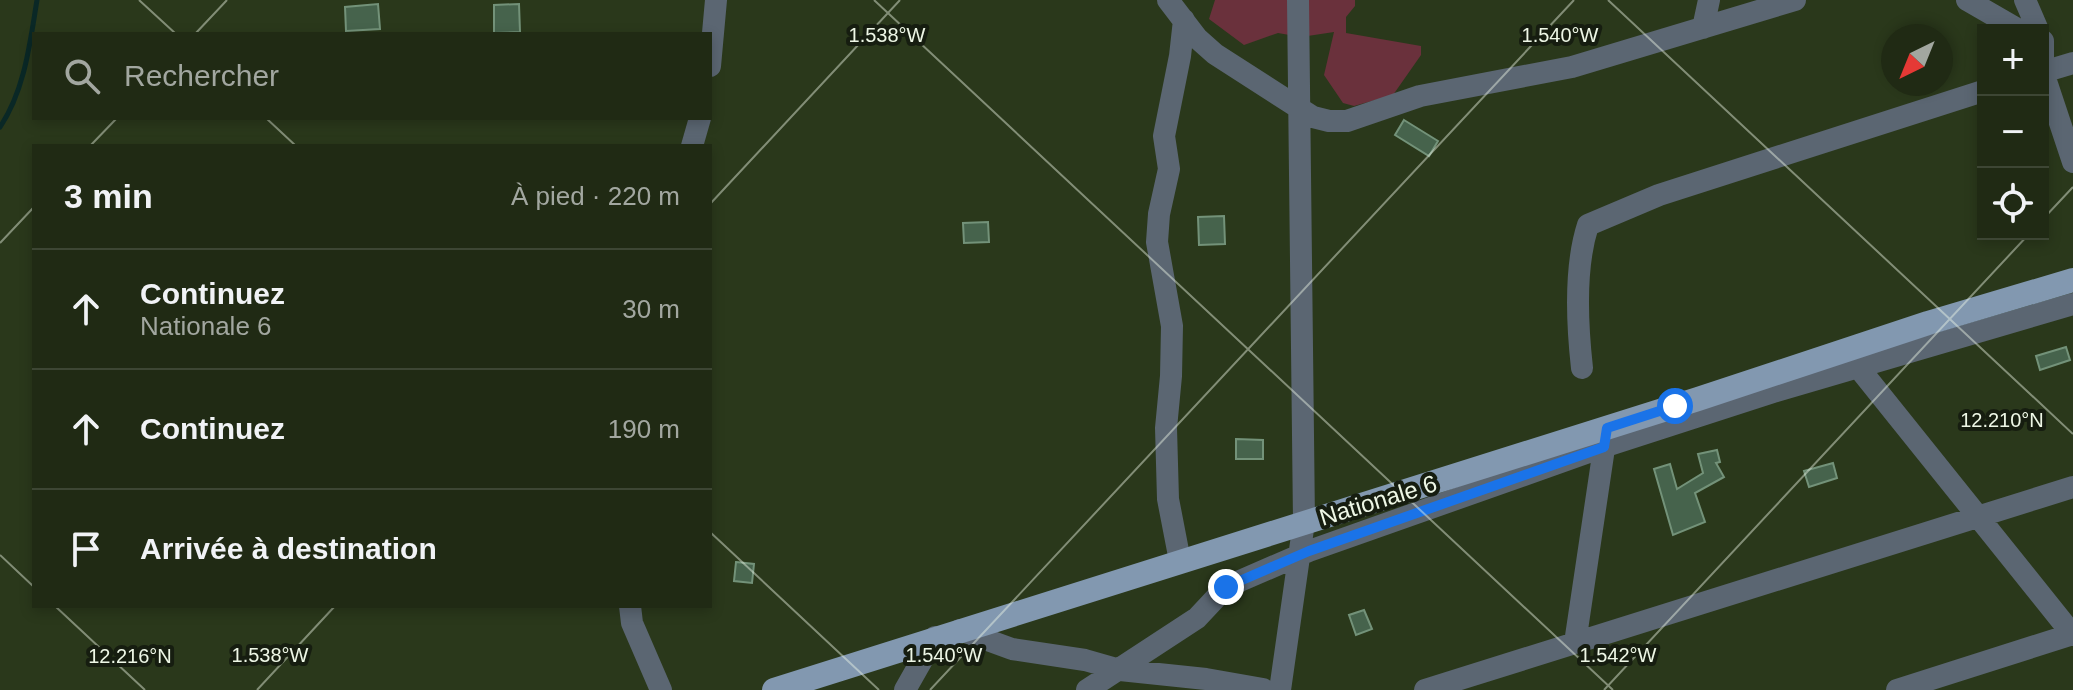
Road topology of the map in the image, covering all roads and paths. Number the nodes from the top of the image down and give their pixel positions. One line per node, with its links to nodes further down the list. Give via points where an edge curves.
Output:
1 (716, 0): 12 (street)
2 (1168, 0): 8 (street)
3 (1298, 0): 17 (street)
4 (1709, 0): 11 (street)
5 (1795, 0): 11 (street)
6 (1967, 0): 9 (street)
7 (2025, 0): 10 (street)
8 (1184, 20): 17 (street, via 1215,54); 30 (street, via 1164,136 1169,169 1157,242 1172,326 1168,499)
9 (2009, 24)
10 (2035, 24)
11 (1703, 28): 17 (street, via 1572,67 1420,96 1347,121 1313,117)
12 (712, 44)
13 (2073, 63): 14 (street)
14 (2049, 70)
15 (2049, 90): 20 (street)
16 (1977, 93): 24 (street, via 1659,195 1588,225 1581,246 1578,302)
17 (1300, 108): 28 (street)
18 (699, 120): 19 (street)
19 (693, 144)
20 (2073, 162)
21 (2073, 280): 23 (main road, Nationale 6)
22 (2073, 304): 23 (street)
23 (1851, 359): 25 (main road, Nationale 6); 27 (street)
24 (1582, 368)
25 (1605, 437): 28 (main road, Nationale 6); 29 (street); 35 (street)
26 (2073, 487): 27 (street)
27 (1979, 517): 33 (street); 35 (street)
28 (1304, 522): 29 (street); 30 (main road, Nationale 6)
29 (1299, 555): 36 (street, via 1226,587 1197,618); 38 (street)
30 (1180, 561): 32 (main road, Nationale 6)
31 (630, 608): 39 (street)
32 (960, 630): 34 (main road, Nationale 6); 36 (street, via 1012,649)
33 (2073, 634): 37 (street)
34 (935, 637): 40 (main road, Nationale 6); 41 (street)
35 (1575, 643): 43 (street)
36 (1120, 670): 38 (street); 42 (street)
37 (1933, 685): 44 (street)
38 (1271, 689)
39 (661, 690)
40 (774, 690)
41 (905, 690)
42 (1087, 690)
43 (1425, 690)
44 (1897, 690)

